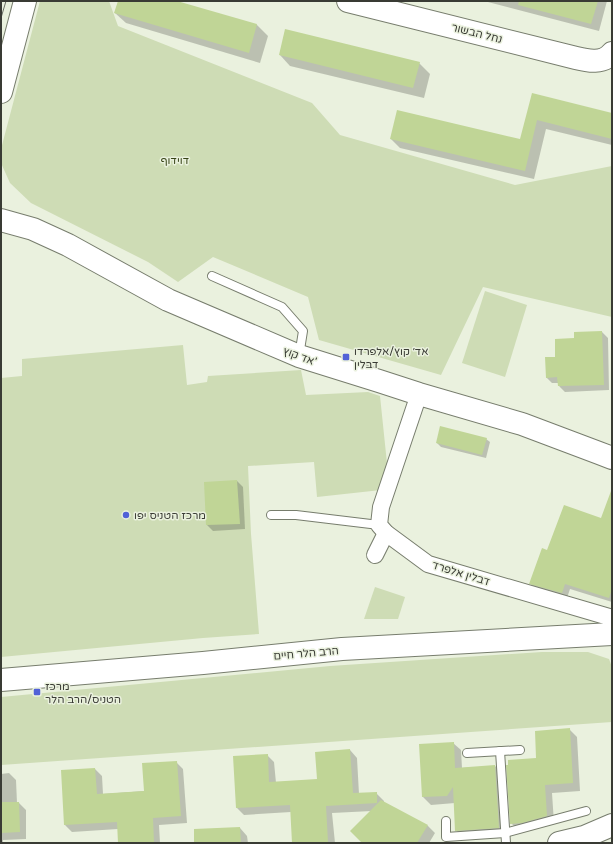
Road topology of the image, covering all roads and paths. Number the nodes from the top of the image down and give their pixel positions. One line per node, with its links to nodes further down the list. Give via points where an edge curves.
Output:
1 (25, 1): 4 (main road)
2 (351, 1): 3 (main road, נחל הבשור, via 589,61)
3 (609, 56)
4 (1, 92)
5 (1, 206): 7 (main road)
6 (1, 220): 7 (main road, אד קוץ')
7 (33, 229): 9 (main road, אד קוץ', via 68,245 168,300)
8 (212, 276): 9 (lane, via 282,307 303,331)
9 (299, 356): 10 (main road, אד קוץ')
10 (419, 394): 11 (main road, אד קוץ', via 522,424); 13 (street, via 381,507)
11 (612, 458)
12 (271, 515): 13 (lane, via 296,515)
13 (382, 529): 14 (street); 15 (street, דבלין אלפרד, via 428,564)
14 (375, 555)
15 (608, 624): 16 (main road, הרב הלר חיים)
16 (1, 680)
17 (520, 750): 18 (lane)
18 (500, 751): 19 (lane); 23 (lane)
19 (467, 753)
20 (586, 811): 23 (lane)
21 (446, 821): 23 (lane, via 446,837)
22 (612, 825): 25 (main road, via 584,837)
23 (505, 833): 24 (lane)
24 (506, 843)
25 (560, 843)

